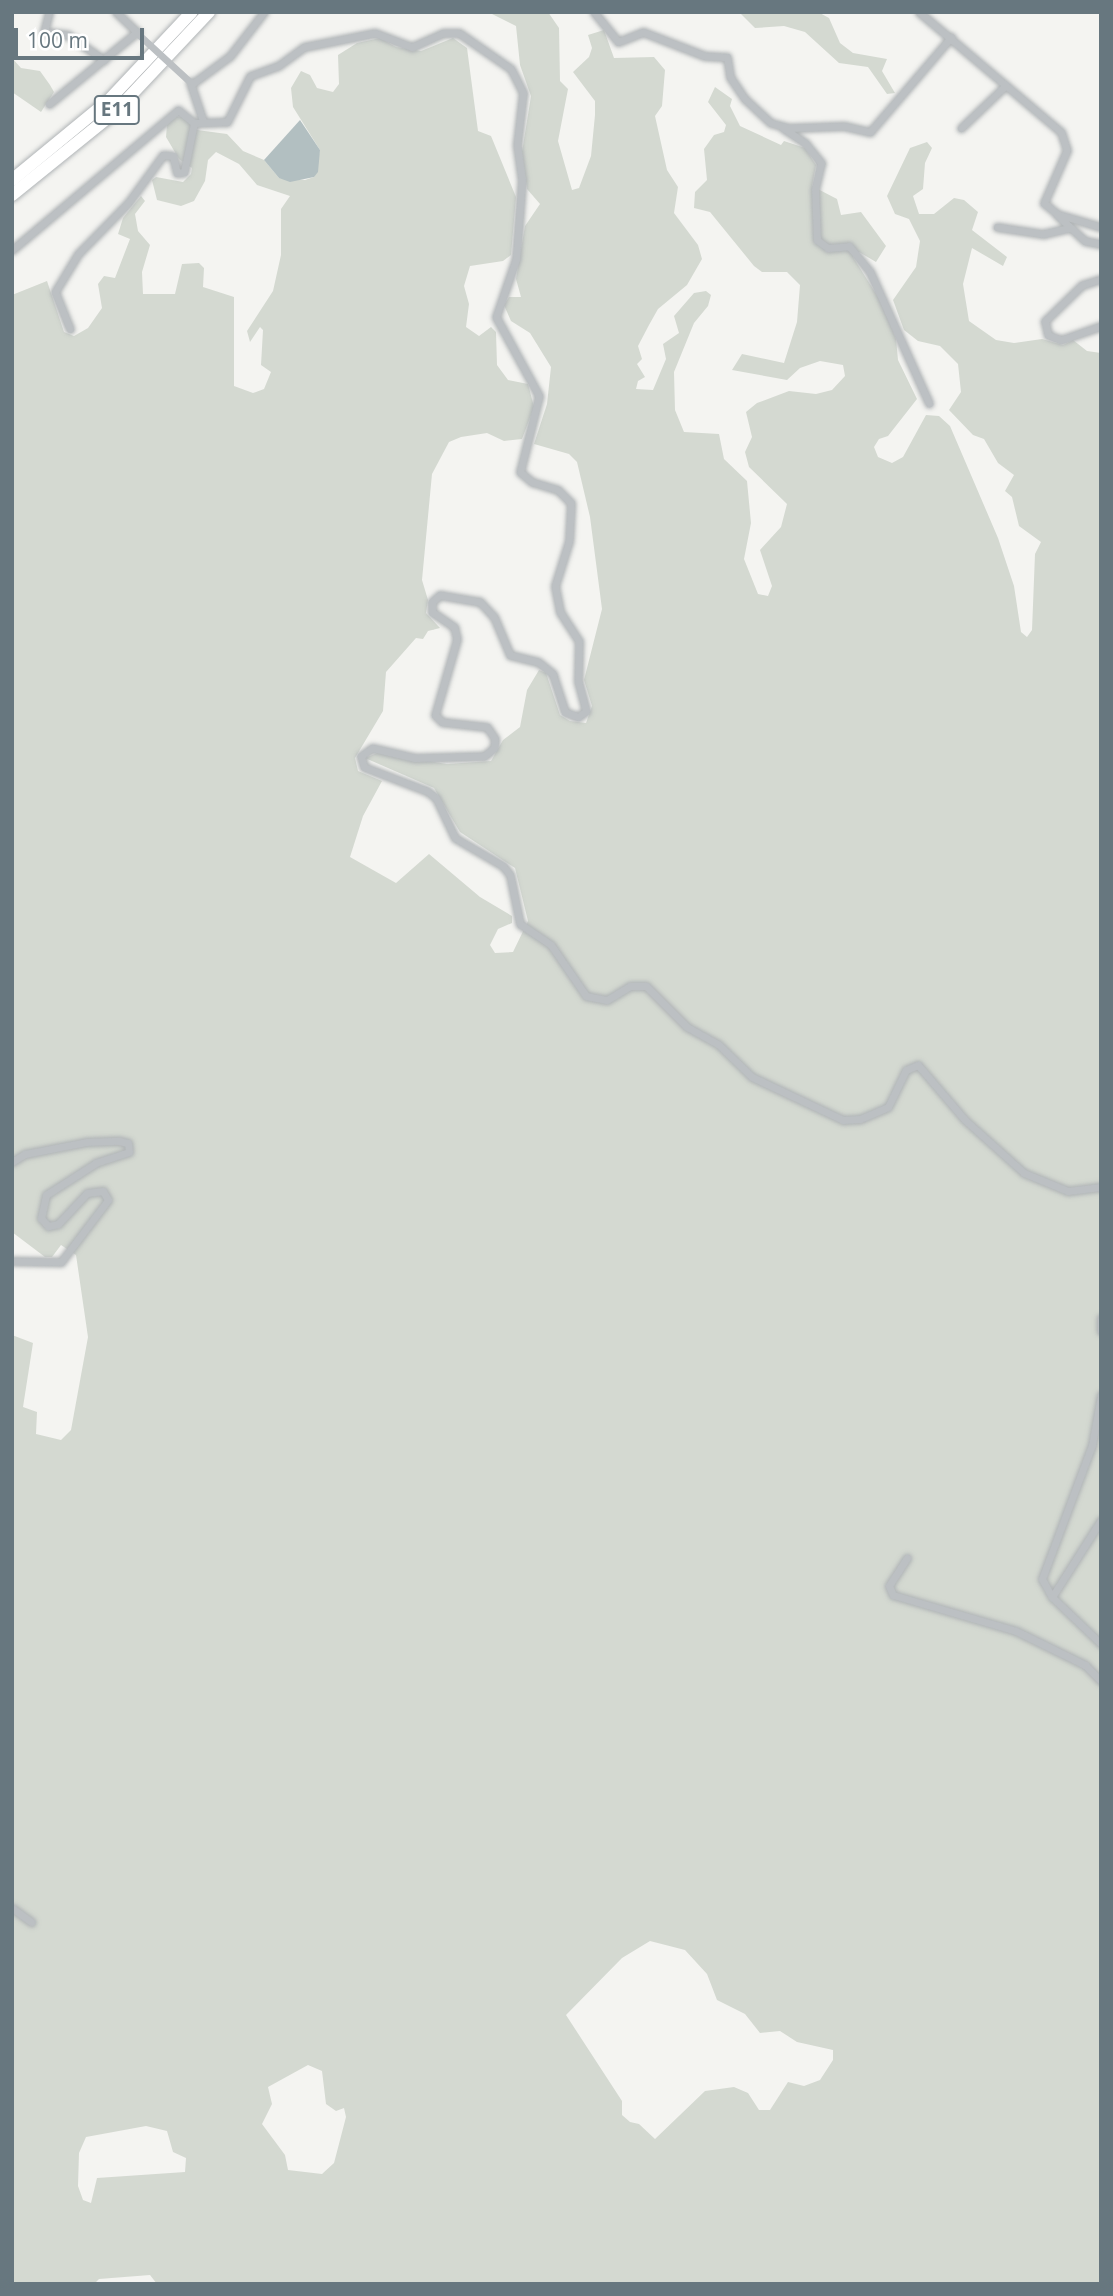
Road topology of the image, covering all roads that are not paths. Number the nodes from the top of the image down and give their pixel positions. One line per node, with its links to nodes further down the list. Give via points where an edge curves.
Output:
1 (50, 12): 10 (street, via 46,33 68,35)
2 (116, 12): 8 (street)
3 (192, 12): 17 (highway, E11, via 108,101)
4 (209, 12): 18 (highway, E11, via 116,111)
5 (264, 12): 11 (street, via 230,56)
6 (594, 12): 15 (street, via 615,40 643,32 705,56 729,59 730,77 745,99)
7 (919, 12): 9 (street)
8 (138, 33): 10 (street); 11 (street, bridge)
9 (951, 37): 12 (street); 15 (street, via 870,132 844,126)
10 (104, 60): 13 (street)
11 (191, 83): 14 (street)
12 (1006, 85): 16 (street); 19 (street, via 1066,138 1067,150 1044,197 1048,210)
13 (49, 104)
14 (199, 122): 24 (street, via 178,110); 27 (street, via 184,172 177,173 173,156 163,155 128,203 78,254 55,292); 30 (street, via 215,126 227,122 256,72 278,66 304,47 374,33 412,47 443,33 459,33 510,69 523,93 517,145 522,180 516,259 496,317 539,396 520,472 532,482 558,490 572,503 569,541 555,586 560,612 579,641 578,681 586,711 578,717 565,712 552,674 538,662 510,655 494,617 480,602 440,595 432,602 432,612 454,627 457,639 435,715 442,722 487,727 495,739 494,748 484,757 415,758 373,748 365,751 361,763 427,790 436,798 455,838 503,866 510,875 520,924 551,945 586,996 607,1000 630,986 646,986 687,1027 719,1044 752,1077 843,1120 888,1107 906,1070 918,1065 965,1120 1024,1173 1068,1191)
15 (783, 128): 28 (street, via 805,143 821,163 815,189 817,240 828,248 849,246 870,272)
16 (961, 128)
17 (12, 180)
18 (12, 195)
19 (1057, 215): 20 (street); 22 (street)
20 (1101, 227)
21 (997, 228): 22 (street, via 1043,234)
22 (1068, 228): 23 (street, via 1086,241)
23 (1101, 244)
24 (12, 250)
25 (1101, 279): 26 (street, via 1082,285 1045,321 1048,335 1061,340)
26 (1101, 326)
27 (70, 329)
28 (929, 403)
29 (12, 1162): 31 (street, via 25,1154 86,1142 128,1143 130,1152 96,1163 46,1195 40,1218 48,1226 58,1224 87,1193 103,1191 108,1200 61,1262)
30 (1101, 1187)
31 (12, 1262)
32 (1101, 1318): 33 (street)
33 (1101, 1331)
34 (1101, 1395): 37 (street, via 1092,1445 1042,1579)
35 (1101, 1520): 37 (street)
36 (908, 1558): 39 (street, via 889,1586 893,1595 1016,1631 1084,1665)
37 (1052, 1597): 38 (street)
38 (1101, 1644)
39 (1101, 1681)
40 (12, 1908): 41 (street)
41 (31, 1922)

